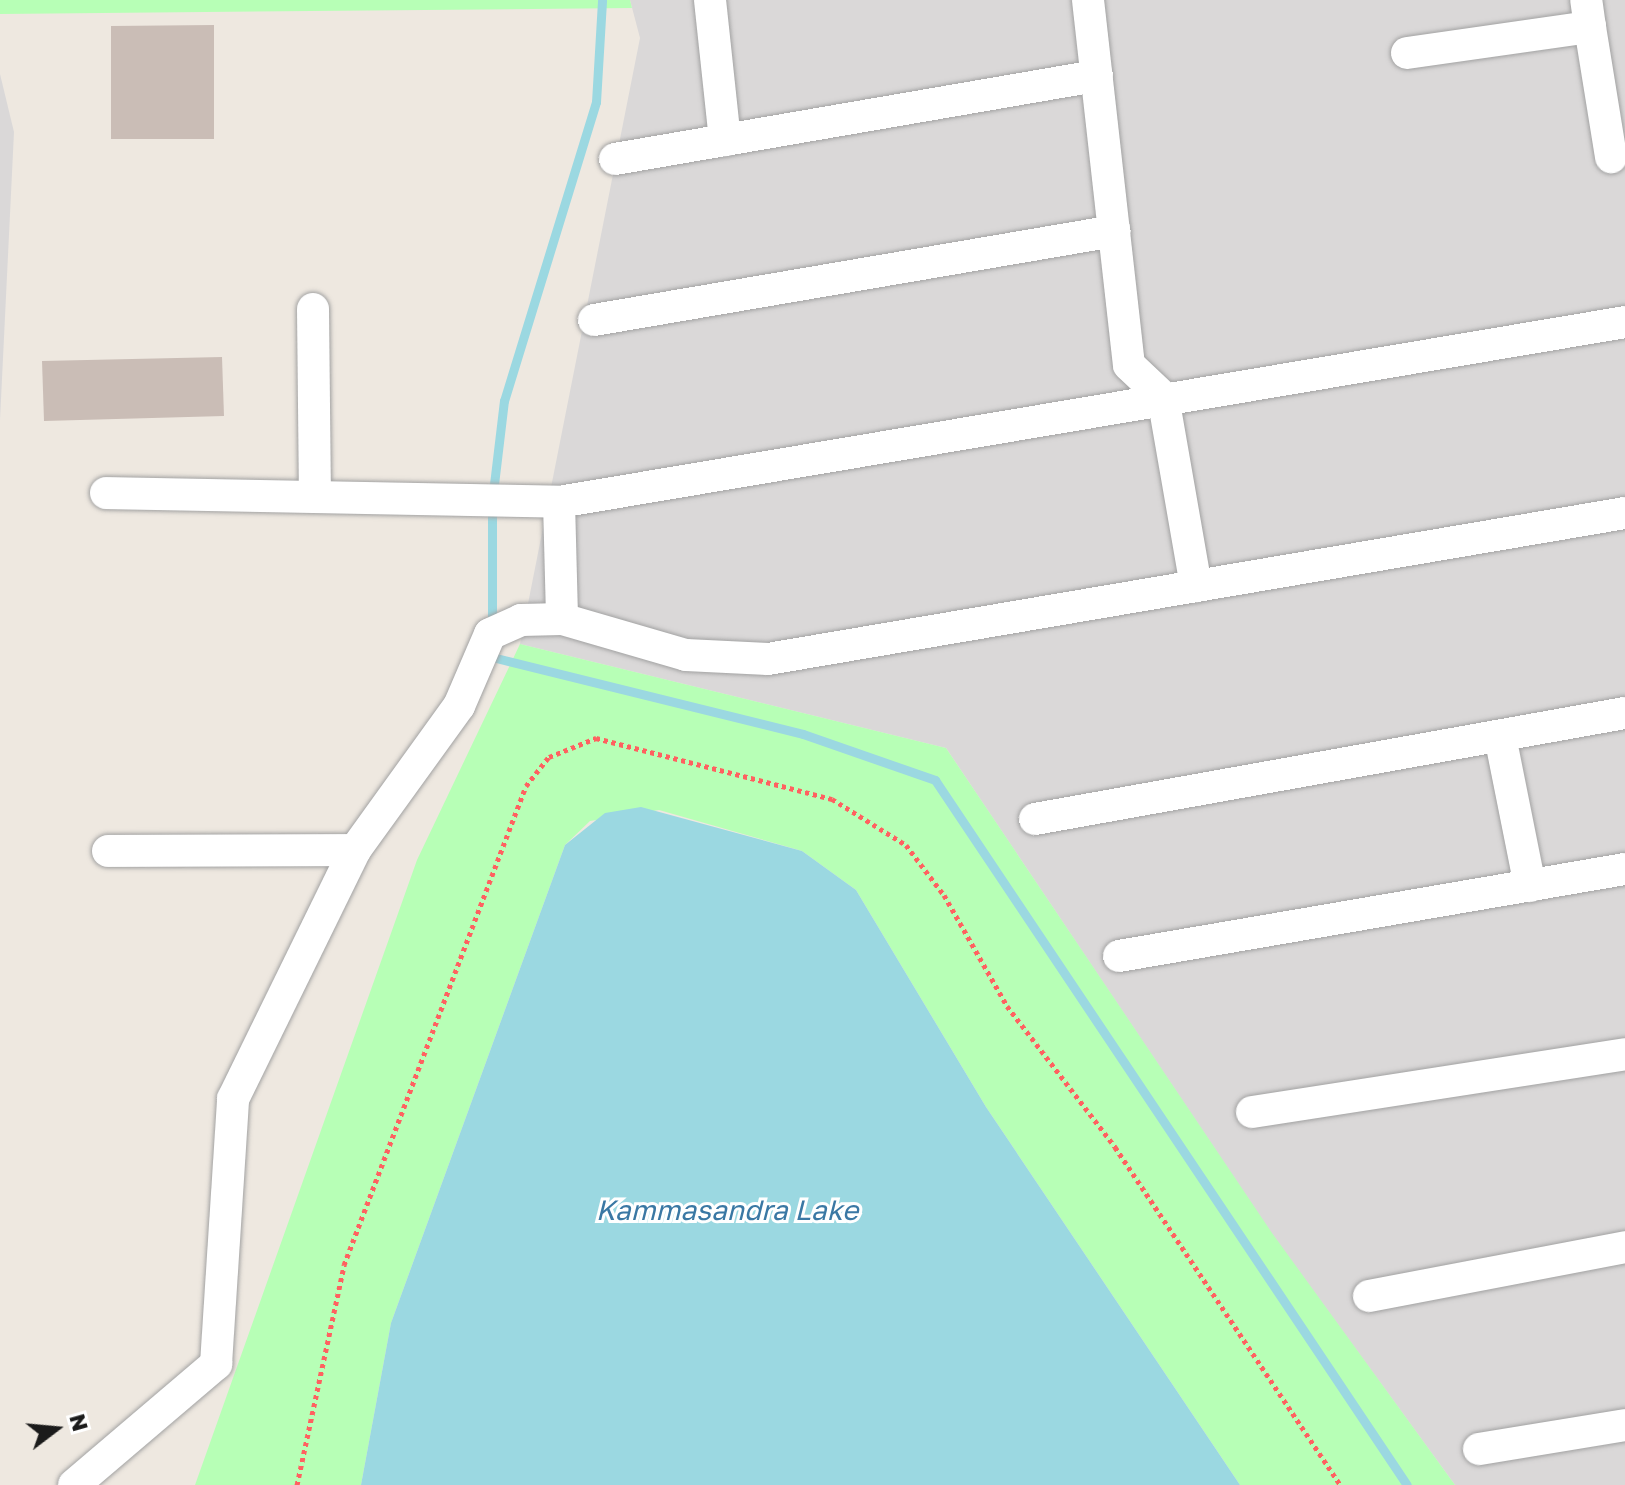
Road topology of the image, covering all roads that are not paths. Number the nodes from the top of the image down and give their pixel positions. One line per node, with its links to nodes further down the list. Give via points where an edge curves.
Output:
1 (710, 0): 6 (street)
2 (1088, 0): 5 (street)
3 (1588, 13): 4 (street); 7 (street)
4 (1407, 53)
5 (1097, 76): 6 (street); 9 (street)
6 (725, 140): 8 (street)
7 (1611, 157)
8 (615, 159)
9 (1114, 231): 11 (street); 13 (street, via 1129,365)
10 (313, 309): 15 (street)
11 (594, 320)
12 (1625, 322): 13 (street)
13 (1164, 400): 16 (street); 18 (street)
14 (106, 493): 15 (street)
15 (315, 497): 16 (street)
16 (559, 502): 19 (street)
17 (1625, 513): 18 (street)
18 (1196, 586): 19 (street, via 768,659 686,655)
19 (562, 619): 23 (street, via 521,620 490,634 459,706)
20 (1625, 713): 21 (street)
21 (1500, 736): 22 (street); 26 (street)
22 (1035, 819)
23 (355, 850): 24 (street); 34 (street, via 233,1099 216,1364)
24 (108, 851)
25 (1625, 869): 26 (street)
26 (1530, 886): 27 (street)
27 (1119, 956)
28 (1625, 1054): 29 (street)
29 (1252, 1112)
30 (1625, 1247): 31 (street)
31 (1369, 1296)
32 (1625, 1425): 33 (street)
33 (1479, 1449)
34 (74, 1485)

